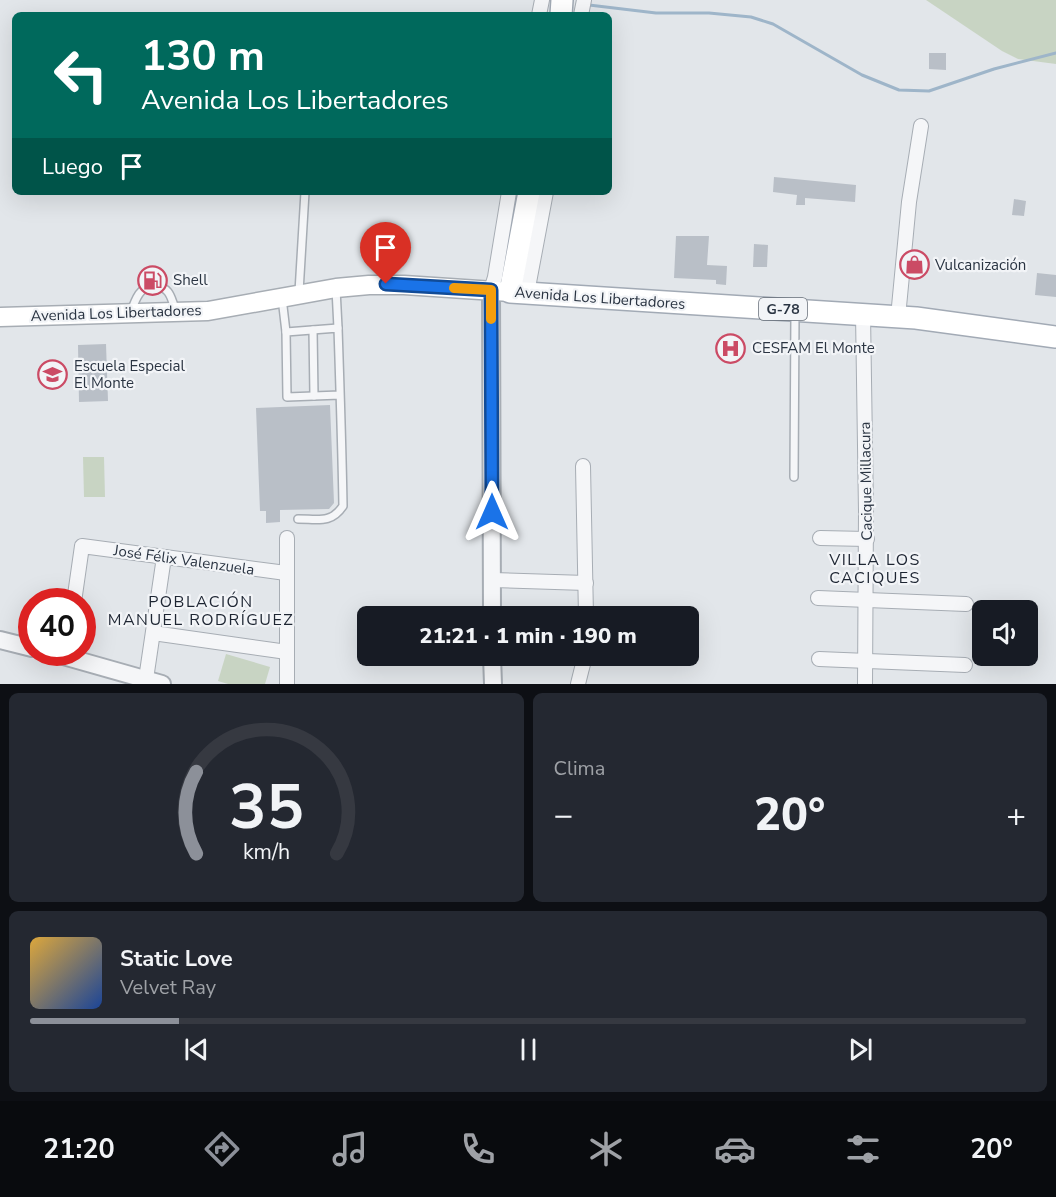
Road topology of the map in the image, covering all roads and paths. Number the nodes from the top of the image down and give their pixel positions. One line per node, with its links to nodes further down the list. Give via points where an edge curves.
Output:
1 (921, 126): 15 (street)
2 (305, 195): 9 (lane)
3 (509, 195): 8 (street, via 495,277)
4 (528, 195): 8 (main road)
5 (545, 195): 6 (street)
6 (534, 259): 8 (street); 8 (street)
7 (336, 288): 8 (main road, Avenida Los Libertadores, via 386,284); 9 (main road, Avenida Los Libertadores); 16 (lane)
8 (510, 288): 10 (main road, Avenida Los Libertadores / G-78); 30 (street)
9 (290, 296): 11 (main road, Avenida Los Libertadores); 18 (lane)
10 (795, 310): 13 (main road, Avenida Los Libertadores / G-78); 23 (lane)
11 (177, 313): 12 (main road, Avenida Los Libertadores); 12 (lane, via 168,292 148,287 140,292)
12 (130, 314): 14 (main road, Avenida Los Libertadores)
13 (863, 314): 15 (main road, Avenida Los Libertadores / G-78); 27 (street, Cacique Millacura)
14 (0, 317)
15 (898, 317): 19 (main road, Avenida Los Libertadores / G-78)
16 (338, 328): 17 (lane); 20 (lane)
17 (313, 330): 18 (lane); 21 (lane)
18 (286, 332): 21 (lane, via 287,397)
19 (1056, 337)
20 (340, 395): 21 (lane); 24 (lane, via 343,506 329,519)
21 (314, 396)
22 (583, 466): 31 (street)
23 (794, 477)
24 (298, 519)
25 (287, 538): 29 (street)
26 (820, 538): 27 (street)
27 (867, 539): 34 (street, Cacique Millacura)
28 (164, 557): 29 (street, José Félix Valenzuela); 32 (street, José Félix Valenzuela, via 82,546); 38 (street)
29 (286, 573): 41 (street)
30 (492, 580): 31 (street); 36 (street)
31 (586, 583): 37 (street)
32 (76, 588)
33 (818, 598): 34 (street)
34 (866, 600): 35 (street); 43 (street, Cacique Millacura)
35 (966, 604)
36 (492, 606)
37 (586, 606)
38 (153, 633): 41 (street); 48 (street)
39 (0, 640): 40 (street)
40 (18, 644)
41 (287, 652): 49 (street)
42 (819, 659): 43 (street)
43 (865, 661): 45 (street); 52 (street, Cacique Millacura)
44 (96, 664): 48 (street)
45 (965, 665)
46 (492, 666): 50 (street)
47 (582, 666): 51 (street)
48 (154, 682)
49 (287, 684)
50 (492, 684)
51 (578, 684)
52 (865, 684)

